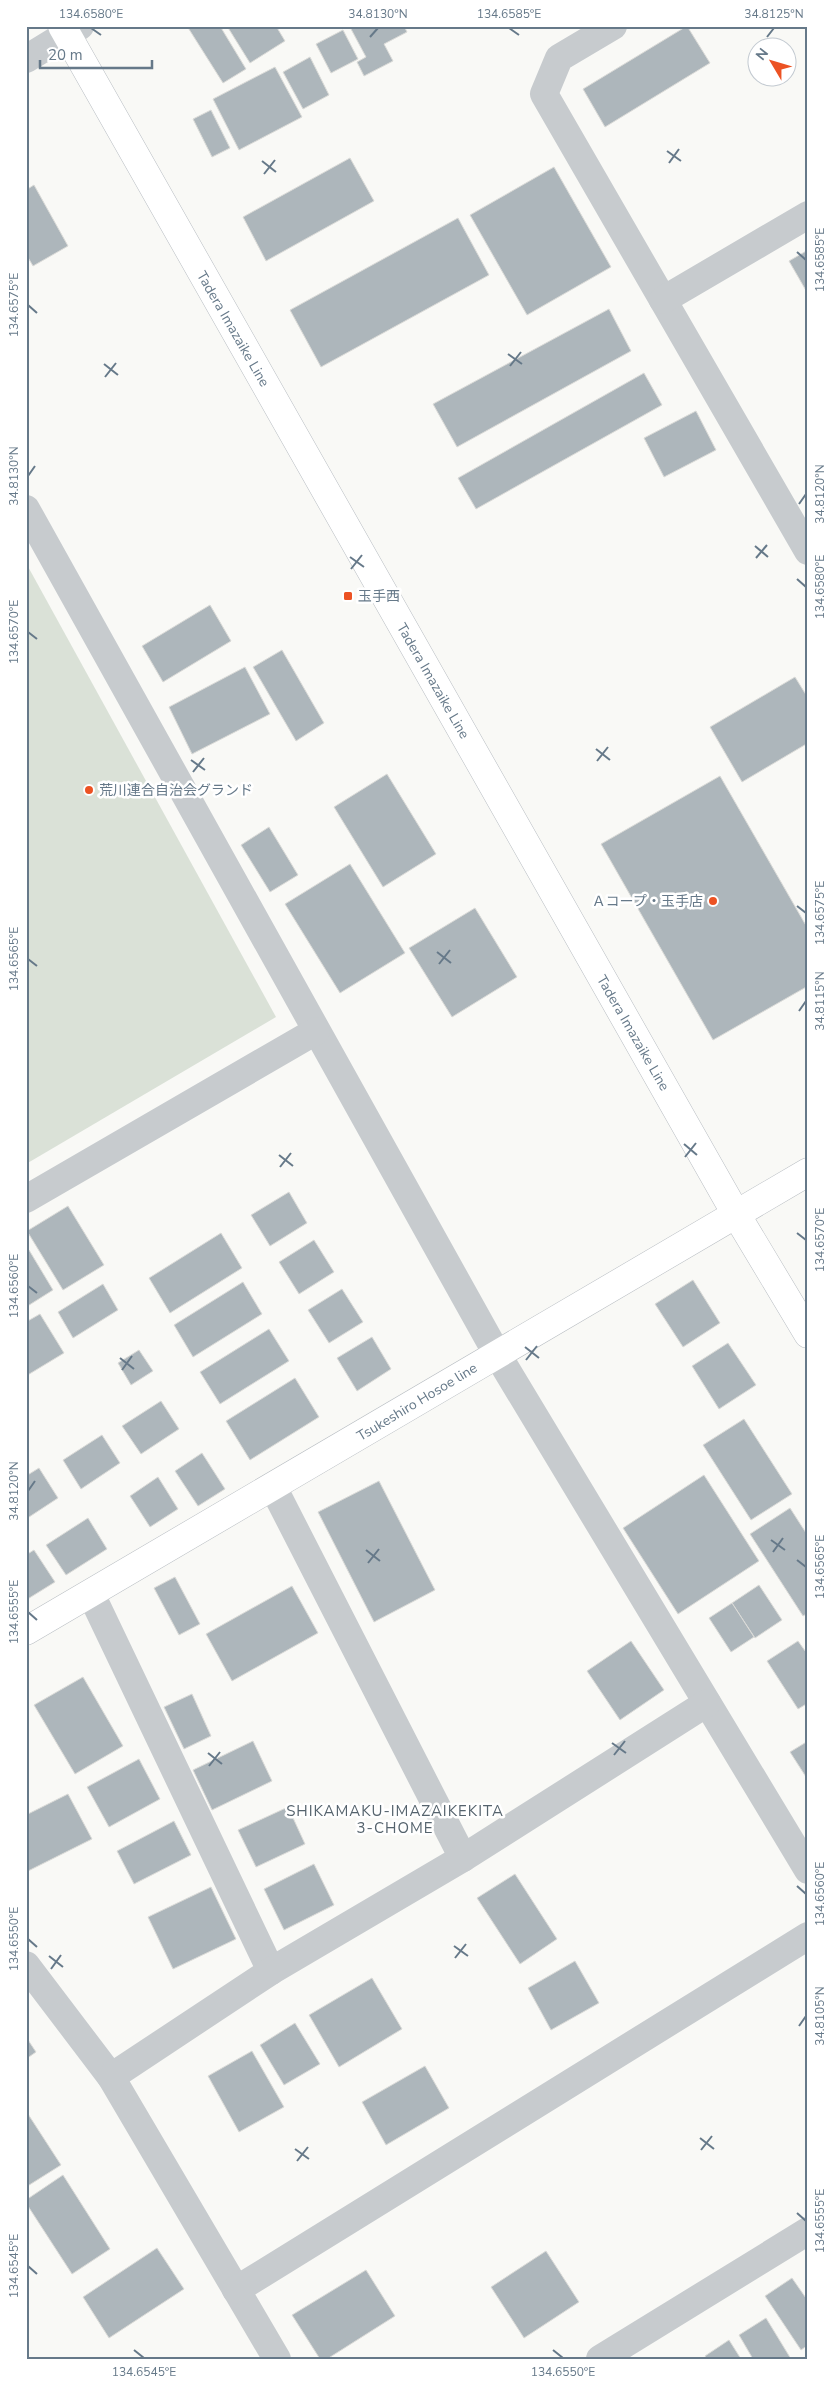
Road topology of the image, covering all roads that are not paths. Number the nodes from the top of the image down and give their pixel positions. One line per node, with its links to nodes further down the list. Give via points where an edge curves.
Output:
1 (613, 26): 5 (street, via 559,58 544,94)
2 (69, 29): 3 (street); 11 (main road, Tadera Imazaike Line)
3 (26, 59)
4 (808, 215): 5 (street)
5 (663, 300): 7 (street)
6 (26, 510): 8 (street)
7 (808, 551)
8 (316, 1031): 10 (street); 13 (street)
9 (808, 1172): 11 (main road, Tsukeshiro Hosoe line)
10 (26, 1199)
11 (736, 1214): 12 (main road, Tadera Imazaike Line); 13 (main road, Tsukeshiro Hosoe line)
12 (808, 1334)
13 (498, 1354): 14 (main road, Tsukeshiro Hosoe line); 17 (street)
14 (273, 1487): 15 (main road, Tsukeshiro Hosoe line); 18 (street)
15 (91, 1594): 16 (main road, Tsukeshiro Hosoe line); 22 (street)
16 (26, 1631)
17 (707, 1703): 18 (street); 19 (street)
18 (463, 1858): 22 (street)
19 (808, 1870)
20 (808, 1936): 25 (street)
21 (26, 1965): 23 (street)
22 (271, 1971): 23 (street)
23 (111, 2078): 25 (street)
24 (808, 2231): 27 (street)
25 (236, 2290): 26 (street)
26 (276, 2359)
27 (600, 2359)

